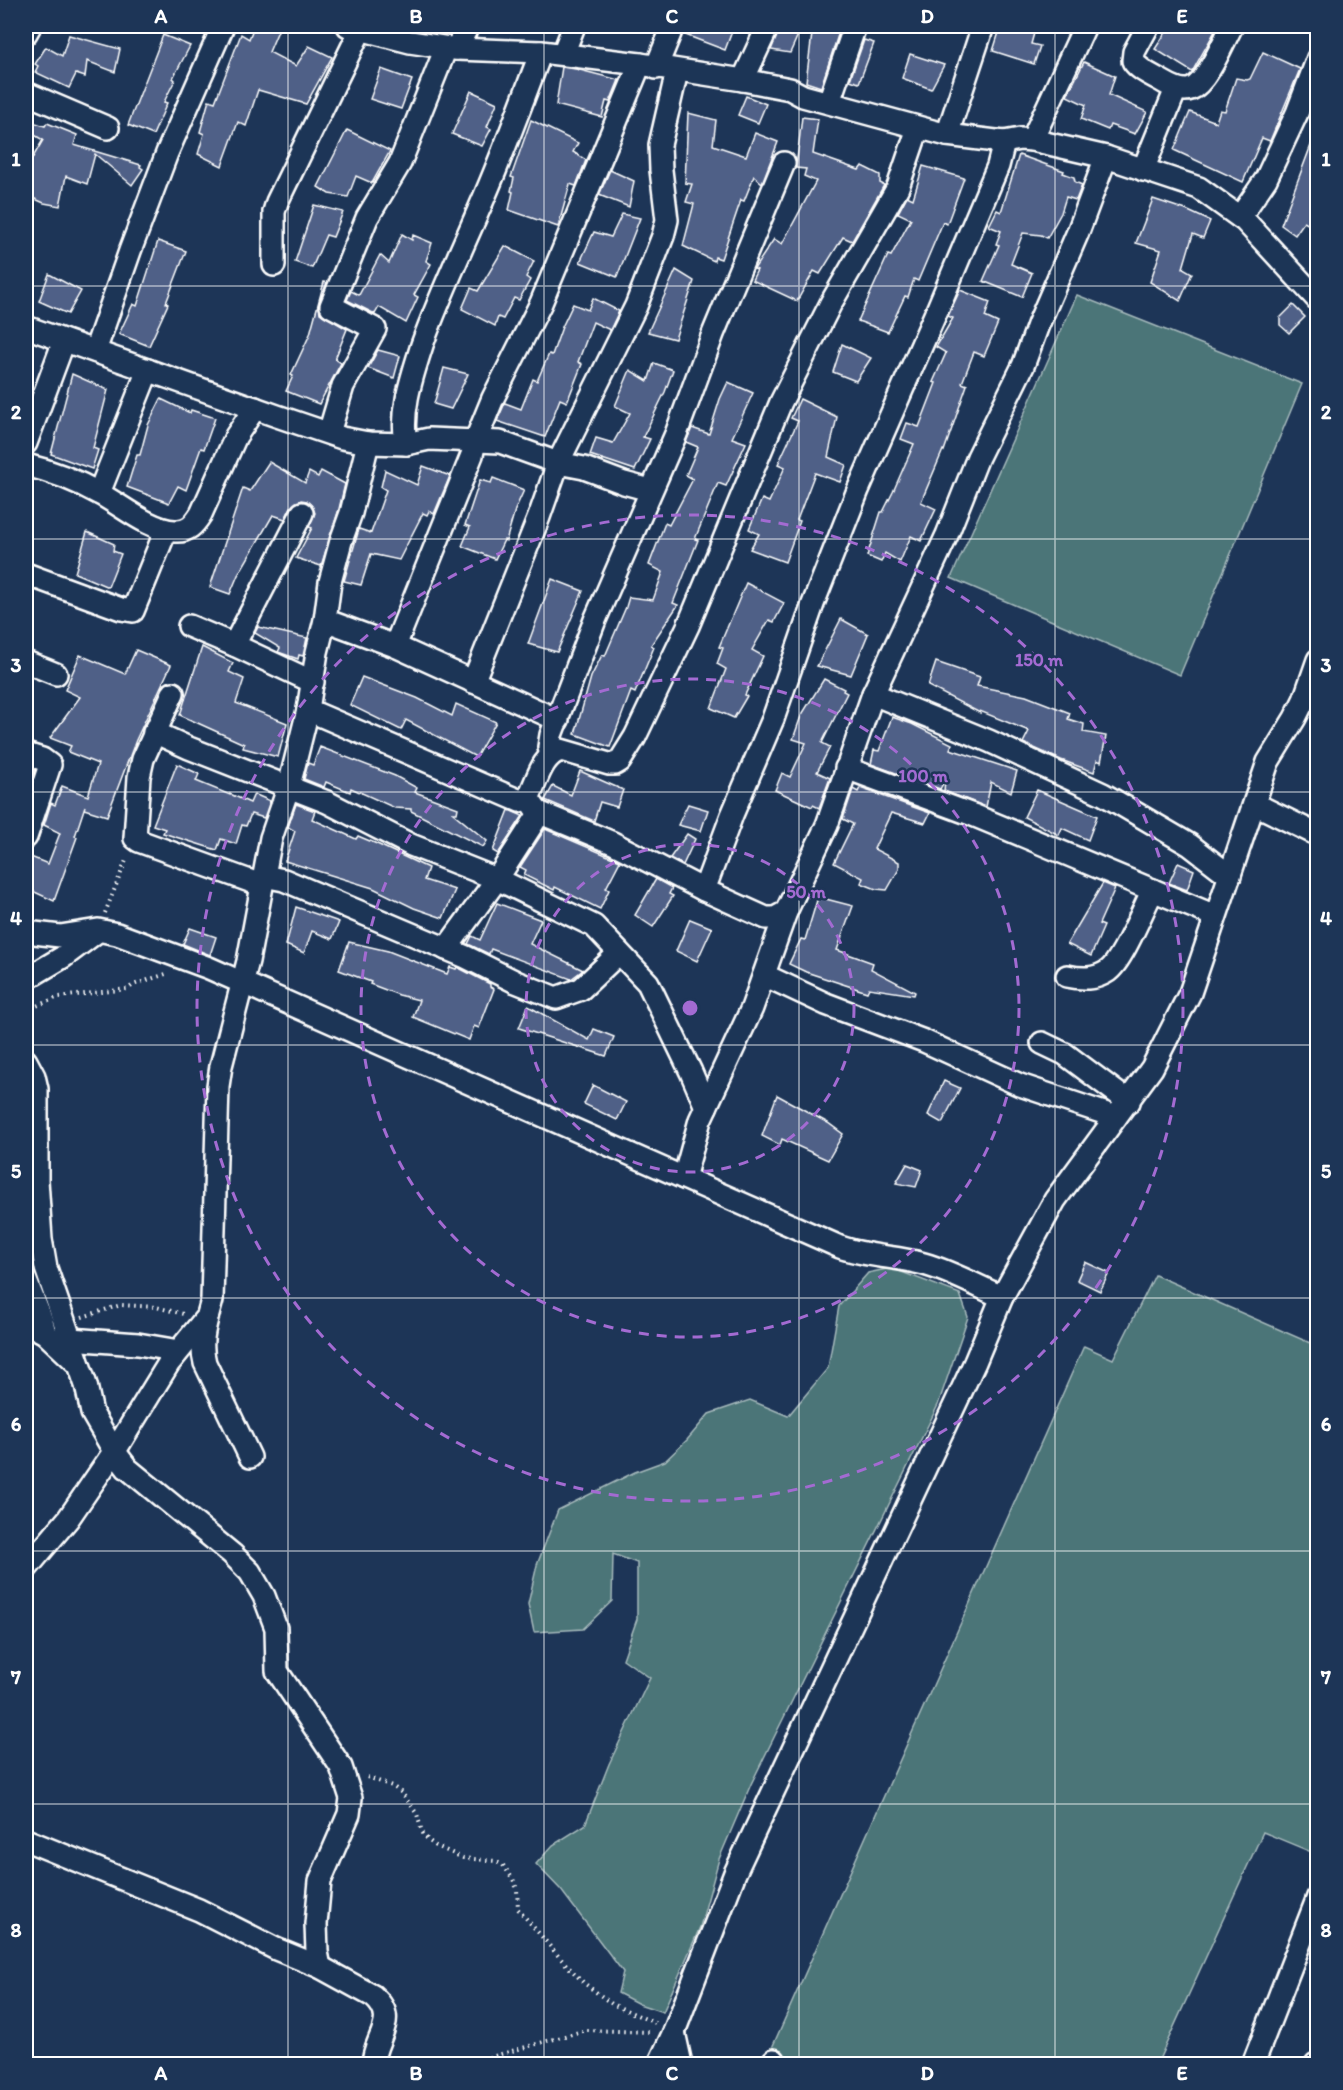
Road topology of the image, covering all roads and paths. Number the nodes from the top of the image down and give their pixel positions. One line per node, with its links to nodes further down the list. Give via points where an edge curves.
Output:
1 (30, 26): 13 (street)
2 (224, 26): 36 (street, via 167,153)
3 (468, 26): 14 (street)
4 (574, 26): 16 (street)
5 (673, 26): 18 (street)
6 (768, 26): 19 (street)
7 (855, 26): 22 (street)
8 (983, 26): 25 (street)
9 (1085, 26): 26 (street)
10 (1148, 26): 20 (street, via 1133,61)
11 (1232, 26): 20 (street, via 1214,64 1196,85)
12 (368, 29): 14 (street, via 410,42); 32 (street, via 277,202)
13 (26, 33)
14 (451, 48): 15 (street); 39 (street, via 400,163 367,218 331,306 375,329 343,386)
15 (541, 52): 16 (street); 43 (street, via 486,192 438,299 405,409)
16 (563, 54): 18 (street)
17 (1317, 58): 31 (street, via 1266,179)
18 (658, 67): 19 (street); 40 (street, via 493,398); 44 (street, via 661,170 667,220 663,236 636,306)
19 (742, 80): 22 (street, via 790,89)
20 (1176, 89): 30 (street)
21 (26, 93): 24 (street)
22 (829, 102): 23 (street)
23 (918, 128): 25 (street); 66 (street, via 897,187 831,303 781,402 688,626 635,737 615,764 561,750)
24 (108, 129)
25 (947, 135): 27 (street)
26 (1032, 140): 27 (street); 28 (street)
27 (1004, 142): 77 (street, via 998,166 858,490 774,719)
28 (1106, 157): 30 (street); 61 (street, via 1023,366 978,457 947,535)
29 (784, 163): 46 (street)
30 (1143, 170): 31 (street, via 1198,188)
31 (1240, 217): 33 (street)
32 (274, 265)
33 (1317, 300)
34 (26, 327): 35 (street)
35 (64, 341): 36 (street); 41 (street)
36 (95, 351): 37 (street)
37 (148, 370): 38 (street); 47 (street)
38 (255, 408): 39 (street); 49 (street, via 236,436 195,523 187,530)
39 (329, 433): 42 (street)
40 (475, 442): 43 (street, via 429,439); 44 (street, via 500,442); 54 (street)
41 (26, 443)
42 (368, 443): 43 (street); 51 (street, via 330,582)
43 (406, 444)
44 (558, 463): 46 (street); 59 (street)
45 (26, 465): 47 (street)
46 (650, 490): 63 (street)
47 (99, 493): 49 (street)
48 (302, 513): 53 (street)
49 (166, 530): 50 (street, via 133,611)
50 (26, 574)
51 (326, 620): 54 (street); 58 (street)
52 (189, 626): 53 (street)
53 (234, 645): 58 (street)
54 (395, 646): 59 (street)
55 (26, 662): 57 (street)
56 (1317, 663): 69 (street, via 1304,700 1268,762)
57 (56, 674)
58 (313, 682): 62 (street)
59 (473, 682): 63 (street)
60 (173, 693): 64 (street)
61 (873, 694): 67 (street); 74 (street, via 989,741 1103,794 1190,845)
62 (308, 710): 68 (street); 70 (street)
63 (558, 720): 66 (street, via 549,742)
64 (154, 732): 68 (street); 73 (street, via 139,777)
65 (26, 754): 72 (street, via 50,765)
66 (551, 755): 70 (street, via 546,760)
67 (846, 768): 78 (street, via 973,815); 79 (street, via 827,825)
68 (289, 786): 75 (street, via 411,845); 76 (street)
69 (1255, 804): 71 (street); 74 (street)
70 (533, 805): 75 (street, via 536,818); 77 (street)
71 (1317, 835)
72 (26, 837)
73 (135, 838): 76 (street); 81 (path)
74 (1230, 876): 80 (street)
75 (496, 879): 83 (street); 84 (street, via 594,926)
76 (262, 880): 83 (street, via 284,880); 89 (street)
77 (704, 890): 79 (street, via 766,918)
78 (1153, 890): 80 (street); 87 (street, via 1108,971 1097,977)
79 (786, 912): 86 (street)
80 (1215, 916): 94 (street, via 1190,993 1152,1068)
81 (98, 930): 82 (street, via 60,936); 88 (street); 89 (street, via 199,964)
82 (26, 932)
83 (446, 949): 84 (street, via 556,998 581,989)
84 (619, 953): 93 (street, via 648,982)
85 (175, 972): 90 (path, via 128,989 59,997)
86 (764, 975): 93 (street); 94 (street, via 1020,1084)
87 (1067, 976)
88 (26, 979)
89 (242, 984): 96 (street); 99 (street, via 218,1086 212,1300)
90 (26, 1010)
91 (1042, 1043): 94 (street, via 1065,1054)
92 (26, 1062): 95 (street, via 31,1093); 101 (street, via 37,1089 41,1239 46,1268)
93 (706, 1107): 96 (street)
94 (1123, 1110): 98 (street, via 1055,1200)
95 (26, 1150)
96 (684, 1178): 98 (street, via 840,1247 927,1265)
97 (26, 1281): 102 (street)
98 (1002, 1297): 112 (street, via 735,1873)
99 (206, 1319): 101 (path, via 156,1307 121,1305 95,1313); 103 (street); 106 (street, via 201,1349 205,1363)
100 (26, 1323): 102 (street)
101 (67, 1329): 103 (street, via 173,1350); 104 (street)
102 (45, 1333): 104 (street)
103 (176, 1354): 105 (street)
104 (80, 1366): 105 (street, via 92,1413)
105 (114, 1451): 107 (street, via 68,1519); 108 (street, via 127,1468 249,1572 264,1596 276,1628 277,1671)
106 (250, 1457)
107 (26, 1569)
108 (341, 1767): 111 (street, via 351,1798 346,1823 320,1881 316,1924); 112 (path, via 402,1793 417,1814 422,1832 436,1846 463,1858 503,1864 517,1889 518,1909 584,1983 612,2004)
109 (26, 1840): 111 (street, via 199,1910)
110 (1317, 1897): 117 (street)
111 (320, 1967): 113 (street, via 380,2002 386,2022)
112 (674, 2032): 114 (path, via 586,2030); 115 (street); 116 (street)
113 (373, 2064)
114 (466, 2064)
115 (659, 2064)
116 (681, 2064)
117 (1253, 2064)

